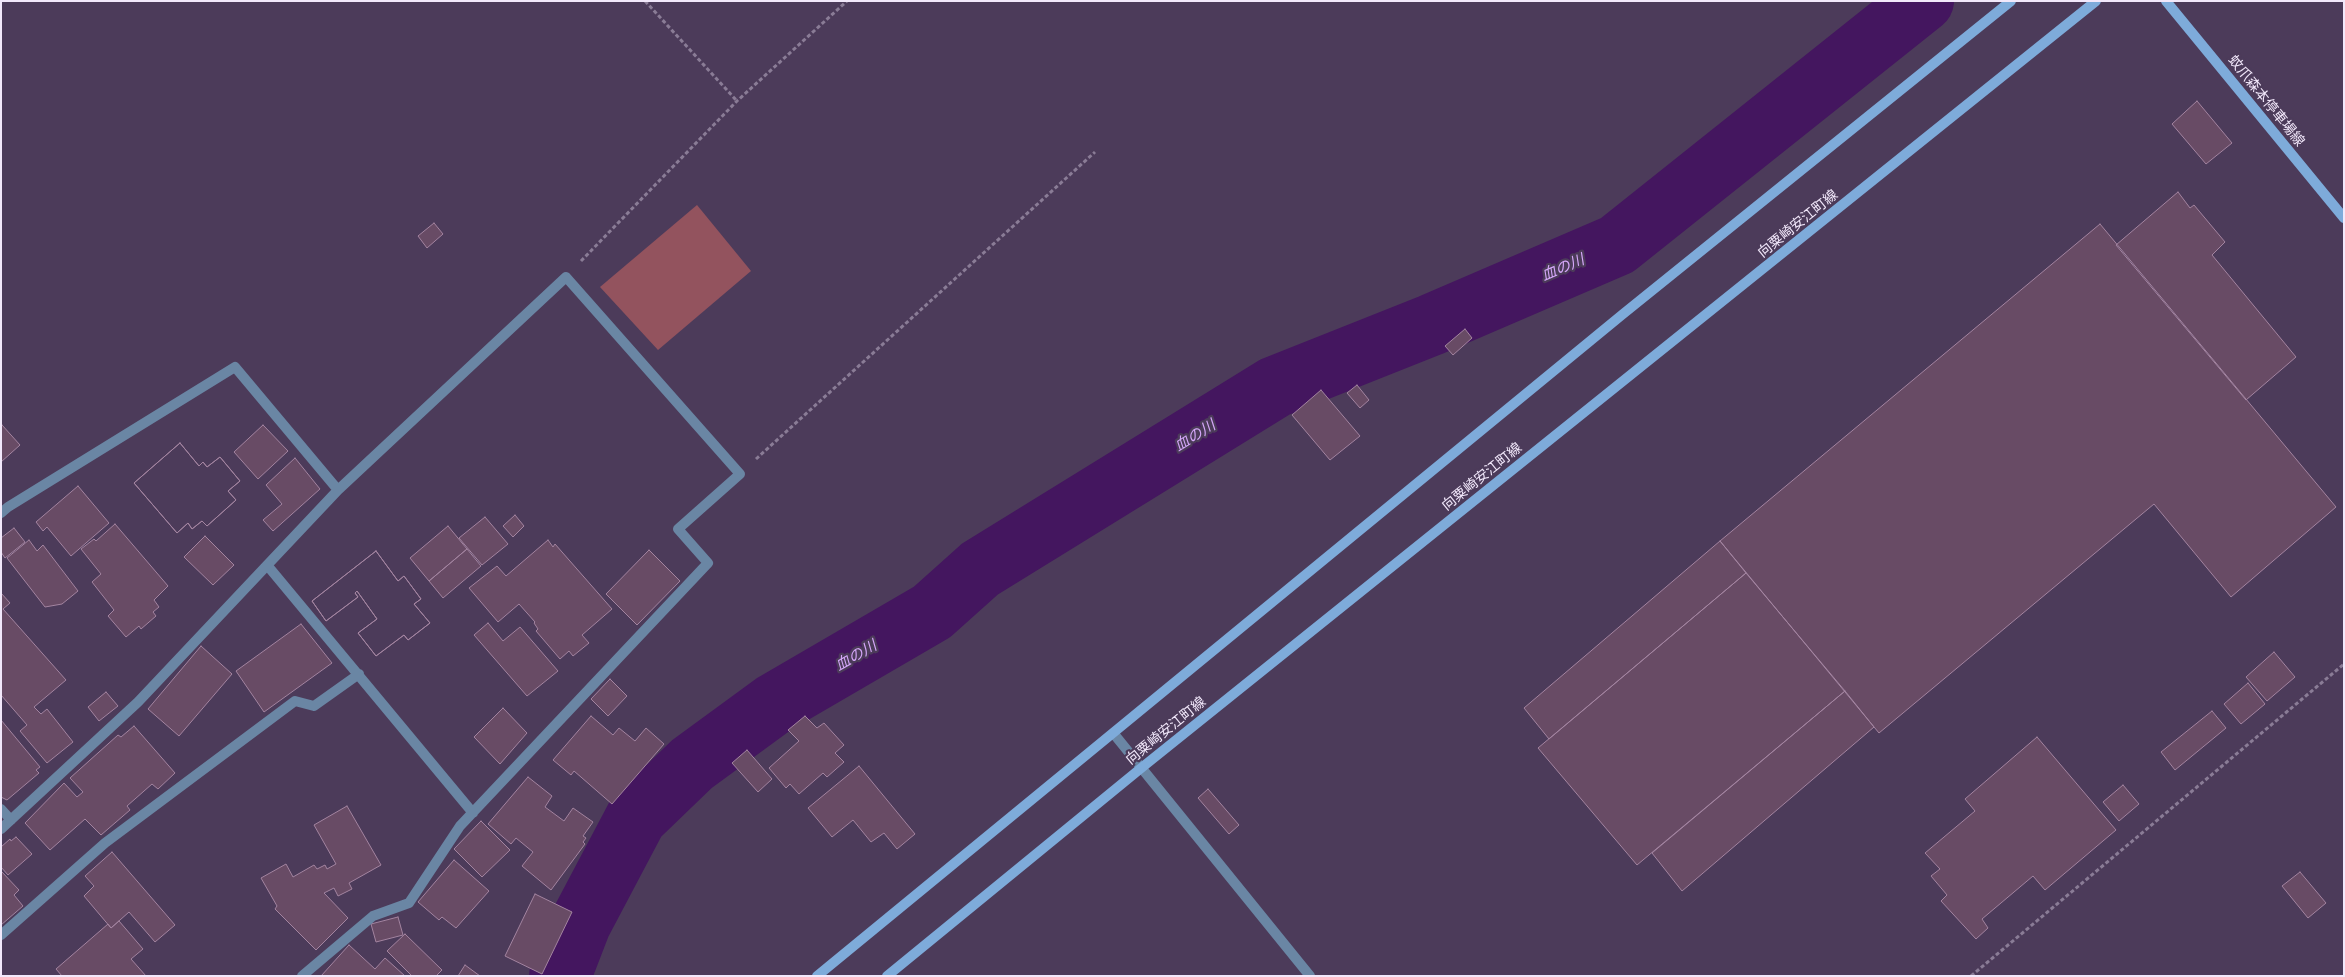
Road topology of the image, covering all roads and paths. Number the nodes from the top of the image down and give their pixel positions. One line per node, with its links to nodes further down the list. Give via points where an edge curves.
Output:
1 (645, 1): 6 (path)
2 (847, 1): 6 (path)
3 (2011, 1): 16 (main road, via 1623,314)
4 (2096, 1): 17 (main road, 向粟崎安江町線)
5 (2166, 1): 8 (main road, 蚊爪森本停車場線)
6 (737, 101): 9 (path)
7 (1095, 152): 10 (path)
8 (2344, 218)
9 (566, 277): 10 (street); 11 (street)
10 (740, 474): 19 (street, via 678,529 708,563)
11 (338, 490): 12 (street, via 235,367); 13 (street)
12 (1, 514)
13 (267, 565): 15 (street); 20 (street, via 138,702)
14 (2344, 664): 27 (path)
15 (359, 674): 19 (street); 22 (street, via 314,706 295,701 105,842)
16 (1114, 734): 17 (street); 24 (main road)
17 (1140, 769): 25 (main road, 向粟崎安江町線); 26 (street)
18 (1, 809): 20 (street)
19 (473, 812): 23 (street, via 460,826 409,903 373,916)
20 (11, 820): 21 (street)
21 (1, 829)
22 (1, 935)
23 (302, 976)
24 (817, 976)
25 (887, 976)
26 (1310, 976)
27 (1971, 976)

